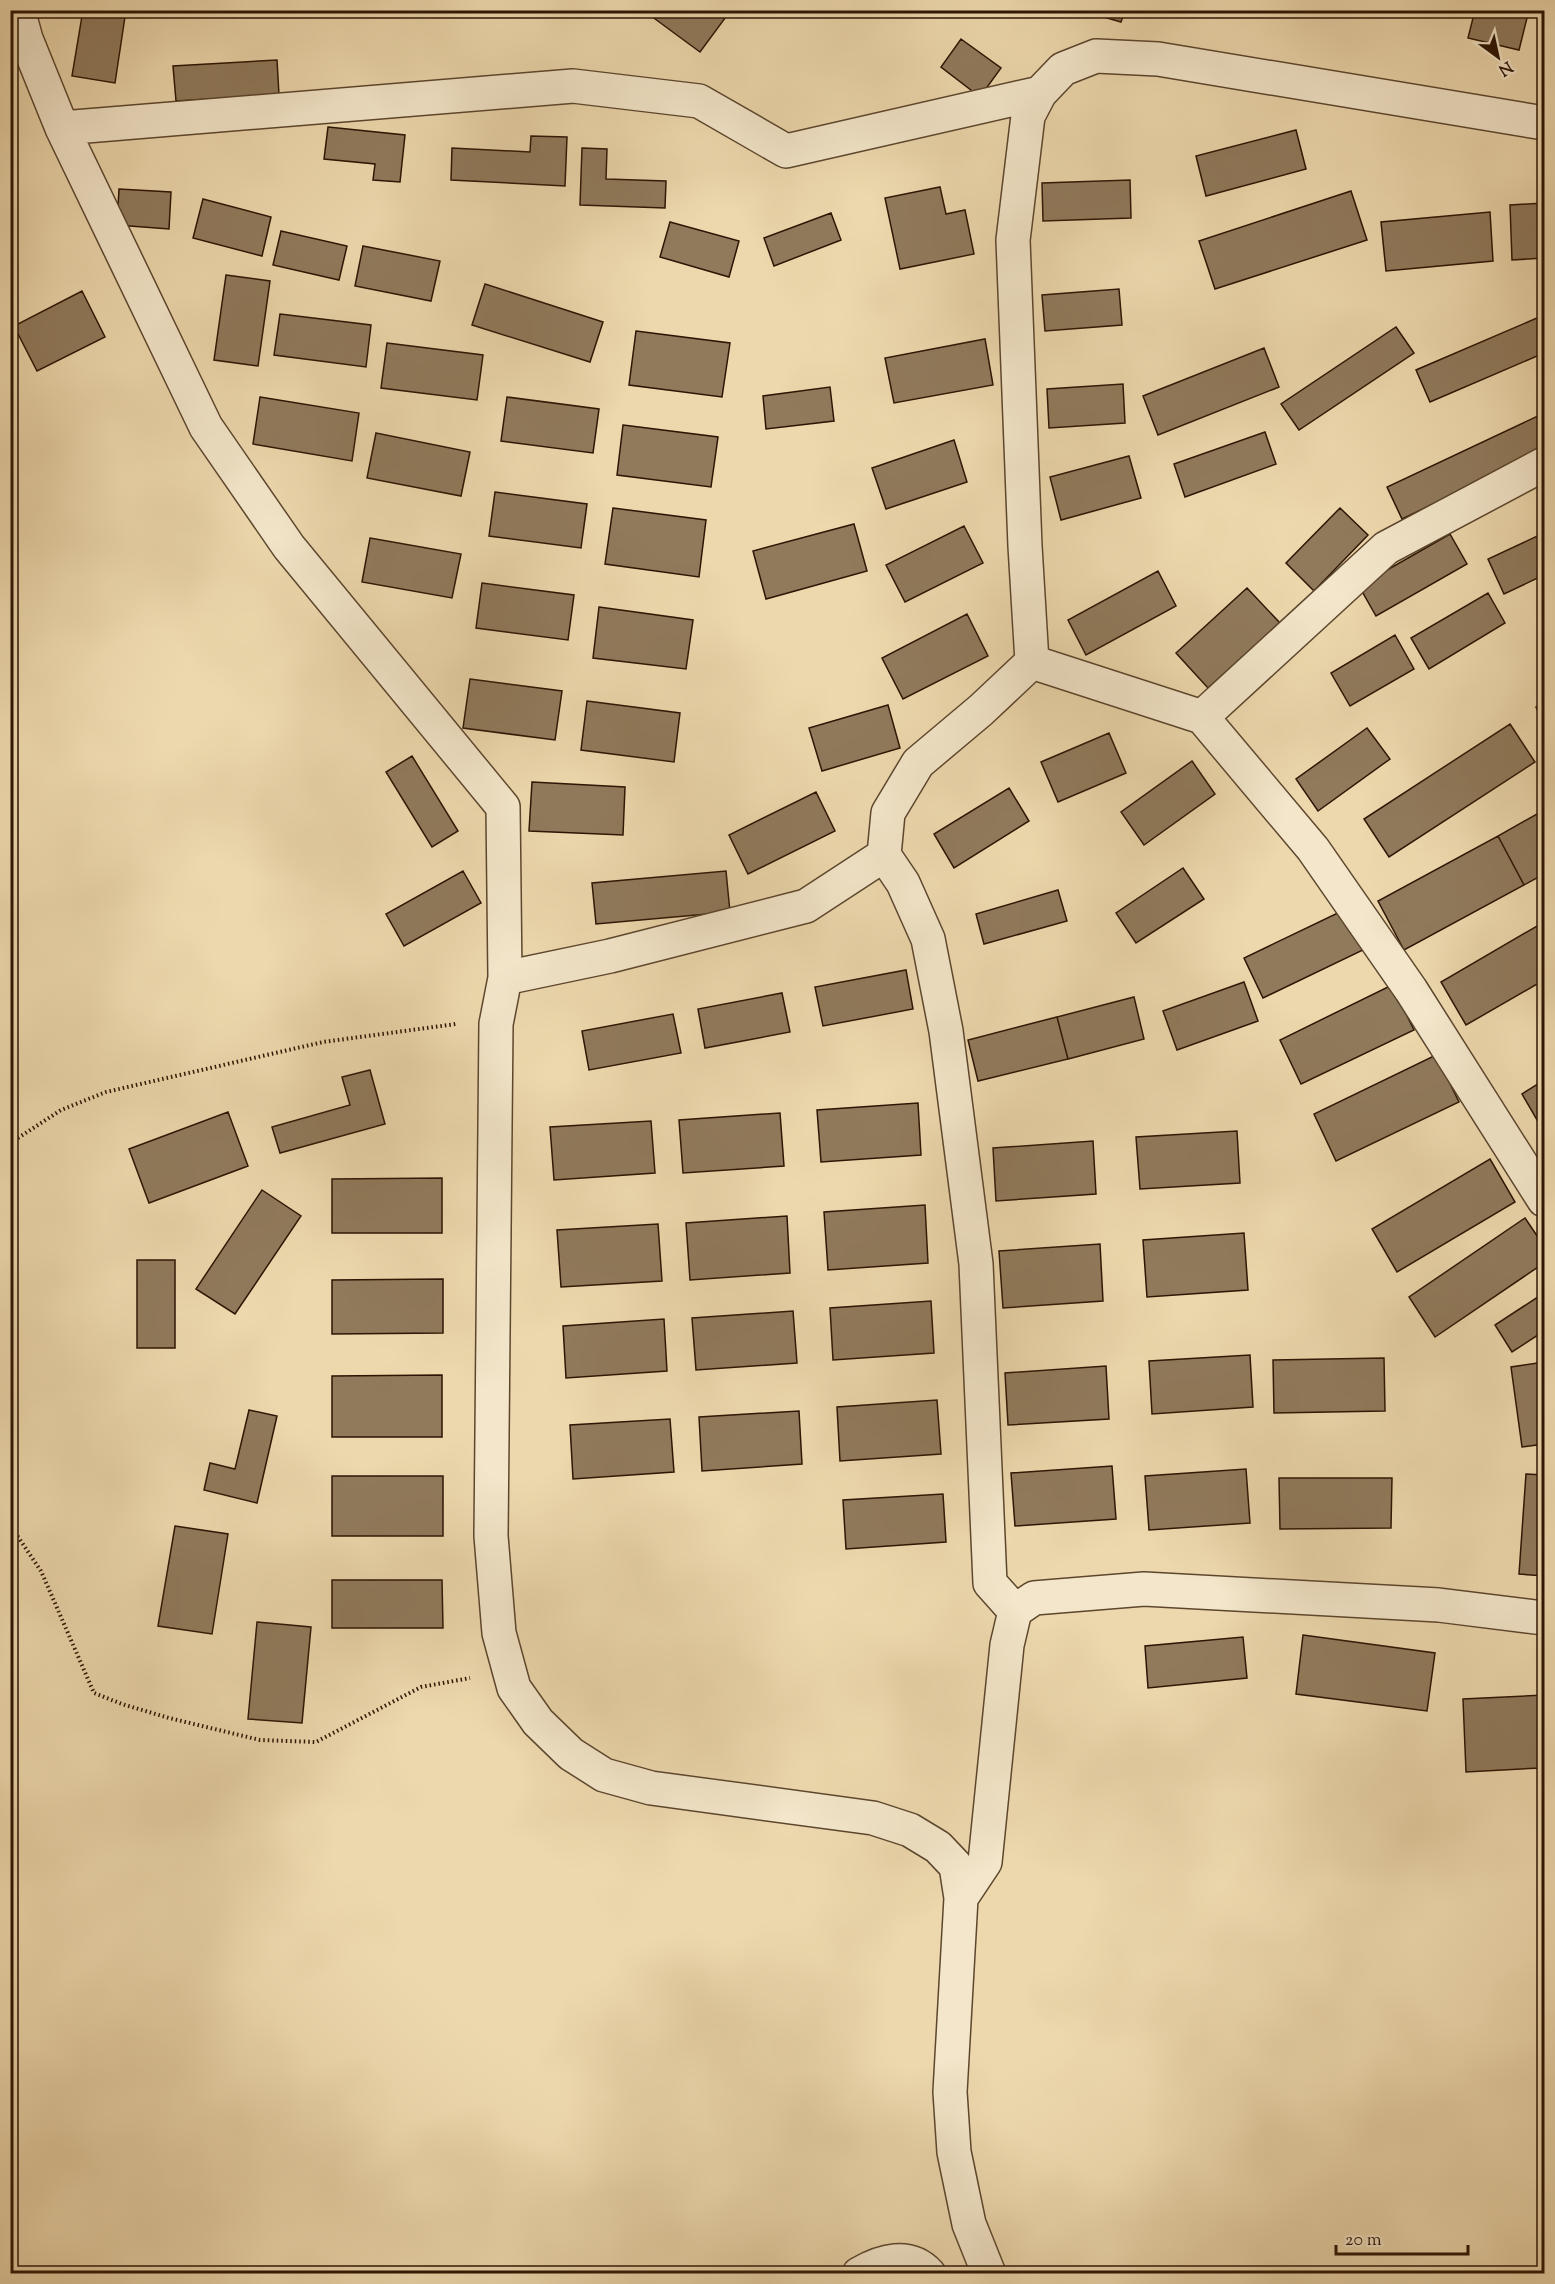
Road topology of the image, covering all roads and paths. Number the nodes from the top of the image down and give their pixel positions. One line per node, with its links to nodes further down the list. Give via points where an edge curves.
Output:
1 (18, 33): 4 (street)
2 (1040, 93): 3 (street, via 1063,69 1096,56 1158,59); 4 (street, via 786,150 699,101 573,86); 6 (street, via 1028,116 1013,240)
3 (1545, 123)
4 (62, 128): 9 (street, via 206,427 289,547 503,807)
5 (1545, 464): 7 (street, via 1386,548)
6 (1032, 662): 7 (street); 8 (street, via 918,763 888,813)
7 (1202, 717): 12 (street, via 1313,849 1411,990)
8 (884, 855): 9 (street, via 806,906); 14 (street, via 903,883 928,939 946,1031 976,1264 990,1582)
9 (506, 978): 10 (street)
10 (496, 1024): 11 (path, via 447,1023 323,1042 106,1092 61,1110 18,1138); 16 (street, via 491,1536 500,1633)
11 (10, 1149)
12 (1545, 1200)
13 (10, 1525): 16 (path, via 41,1571 94,1693 122,1704 260,1740 316,1742 421,1687 477,1677)
14 (1015, 1611): 15 (street, via 1034,1598 1144,1588 1438,1605); 17 (street, via 1007,1646 985,1862)
15 (1545, 1618)
16 (514, 1688): 17 (street, via 546,1730 571,1754 604,1775 651,1788 873,1818 910,1830 938,1847 956,1866)
17 (961, 1898): 20 (street, via 950,2092 954,2152 969,2224)
18 (859, 2274): 19 (street, via 874,2265 902,2259)
19 (929, 2274)
20 (988, 2274)

